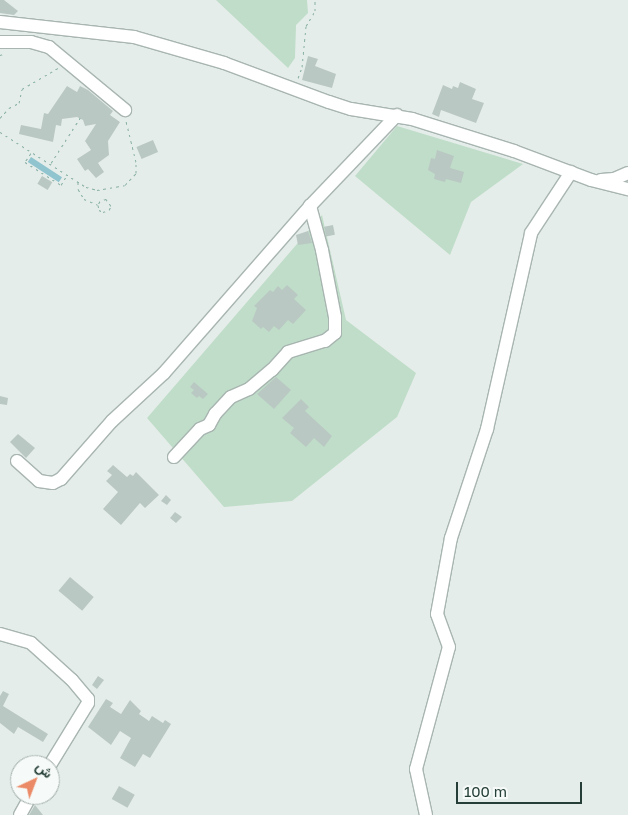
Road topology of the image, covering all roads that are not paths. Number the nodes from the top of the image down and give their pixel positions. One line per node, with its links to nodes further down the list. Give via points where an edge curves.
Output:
1 (0, 22): 2 (street)
2 (54, 29): 4 (street); 6 (street, via 134,37 224,63 352,109)
3 (0, 42): 4 (street)
4 (42, 44): 5 (street, via 55,50)
5 (125, 110)
6 (397, 115): 7 (street); 11 (street)
7 (571, 172): 9 (street); 16 (street, via 531,233 487,429 451,538 438,614 449,647 416,769)
8 (628, 173): 9 (street, via 604,181)
9 (590, 180): 10 (street)
10 (628, 189)
11 (310, 206): 12 (street, via 324,259 335,333 325,341 288,352 248,389 231,397 214,414 210,425 200,429); 13 (street, via 164,372 112,421 61,479 53,483 39,481)
12 (174, 458)
13 (17, 460)
14 (0, 634): 15 (street, via 30,643 72,680 88,699)
15 (56, 755)
16 (426, 815)

